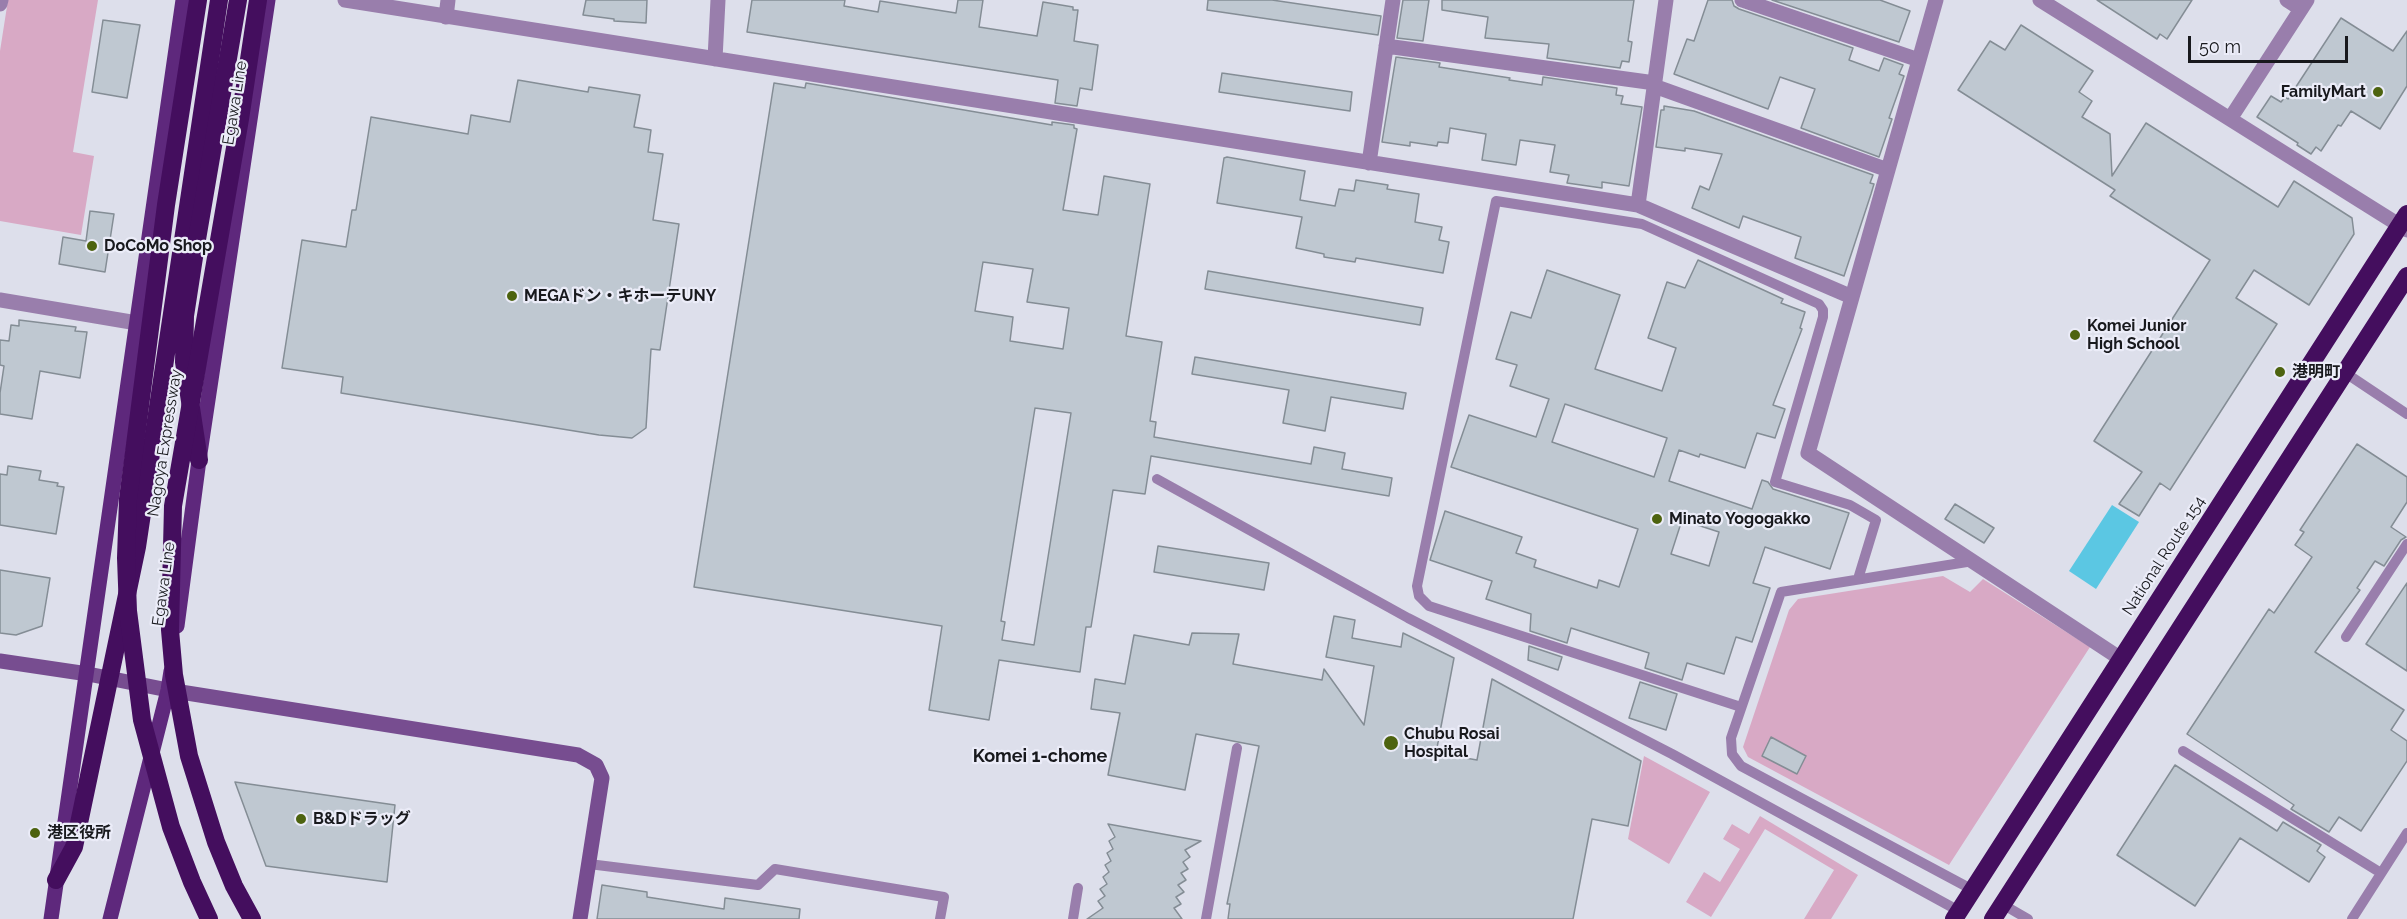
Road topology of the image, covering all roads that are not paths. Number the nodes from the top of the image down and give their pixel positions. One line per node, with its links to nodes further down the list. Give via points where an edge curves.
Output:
1 (1, 0): 17 (street)
2 (183, 0): 33 (main road)
3 (198, 0): 60 (highway, Nagoya Expressway, bridge, via 146,358 128,499 126,558 128,611 142,720 171,827)
4 (219, 0): 29 (highway)
5 (238, 0): 29 (highway, bridge)
6 (258, 0): 61 (highway, Nagoya Expressway, bridge, via 173,506 170,630 189,756 216,842)
7 (268, 0): 36 (main road, Egawa Line)
8 (345, 0): 19 (street)
9 (448, 0): 19 (street)
10 (718, 0): 21 (street)
11 (1393, 0): 20 (street)
12 (1666, 0): 23 (street)
13 (1742, 0): 22 (street)
14 (1936, 0): 22 (street)
15 (2040, 0): 24 (street)
16 (2287, 0): 18 (street)
17 (0, 4)
18 (2304, 5): 24 (street)
19 (446, 16): 21 (street)
20 (1386, 46): 23 (street); 25 (street)
21 (715, 59): 25 (street)
22 (1919, 60): 26 (street)
23 (1654, 85): 26 (street); 27 (street)
24 (2230, 119): 28 (street)
25 (1369, 163): 27 (street)
26 (1888, 170): 31 (street)
27 (1638, 205): 31 (street)
28 (2404, 223): 42 (highway, National Route 154)
29 (188, 250): 36 (highway, via 184,362); 45 (highway, via 137,547)
30 (2407, 276): 34 (highway)
31 (1852, 297): 39 (street, via 1808,453)
32 (0, 300): 33 (street)
33 (137, 323): 44 (main road)
34 (2344, 372): 35 (lane); 56 (highway)
35 (2407, 414)
36 (199, 460): 46 (main road, Egawa Line)
37 (1157, 479): 57 (lane, via 1408,618 1672,754)
38 (2407, 544): 41 (lane)
39 (1973, 561): 40 (lane); 42 (street)
40 (1858, 579): 47 (lane, via 1781,592); 47 (lane, via 1876,520 1850,505 1775,482 1823,318 1819,304 1642,224 1496,201 1420,575 1419,596 1429,606)
41 (2346, 637)
42 (2121, 659): 55 (highway, National Route 154)
43 (0, 661): 44 (street)
44 (88, 674): 45 (street); 53 (main road)
45 (109, 678): 46 (street); 53 (highway, via 74,847)
46 (168, 690): 51 (street, via 578,755 596,765 602,778); 59 (main road, Egawa Line)
47 (1741, 707): 55 (lane, via 1731,738 1732,754 1741,766)
48 (1237, 748): 65 (lane)
49 (2183, 751): 52 (lane)
50 (2407, 833): 52 (lane)
51 (589, 864): 62 (street); 63 (lane, via 758,885 775,869 944,897)
52 (2381, 873): 67 (lane)
53 (56, 880): 58 (main road)
54 (1078, 888): 64 (lane)
55 (1973, 890): 57 (highway, National Route 154)
56 (1997, 911): 66 (lane)
57 (1956, 915)
58 (51, 919)
59 (110, 919)
60 (210, 919)
61 (252, 919)
62 (580, 919)
63 (940, 919)
64 (1073, 919)
65 (1206, 919)
66 (2028, 919)
67 (2352, 919)

